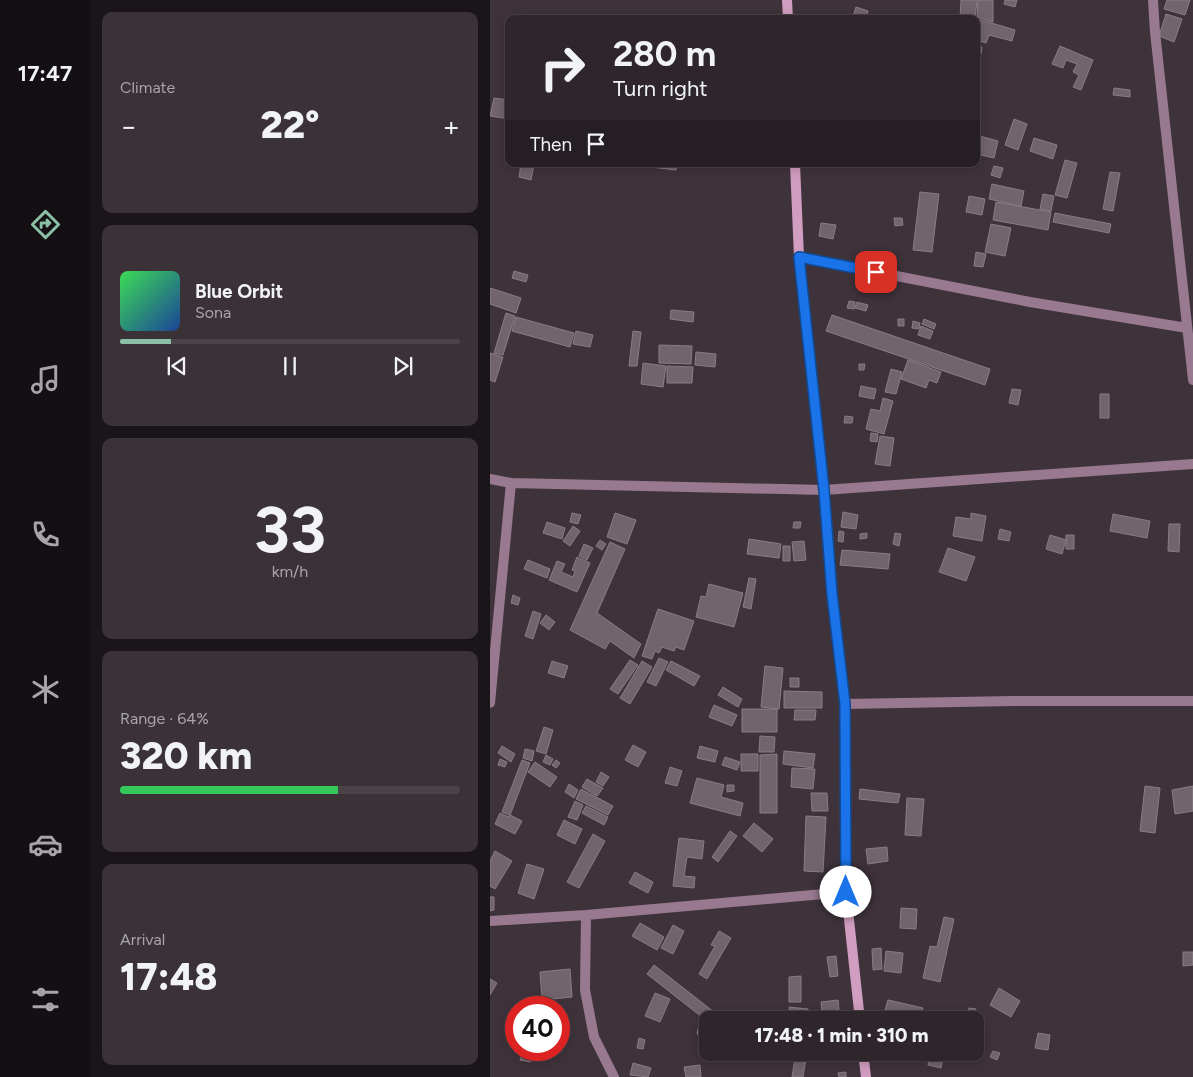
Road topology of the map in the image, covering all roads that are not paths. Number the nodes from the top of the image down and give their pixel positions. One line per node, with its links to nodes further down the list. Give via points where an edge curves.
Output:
1 (787, 0): 3 (street)
2 (1153, 0): 6 (street)
3 (788, 15)
4 (795, 167): 5 (street)
5 (799, 257): 6 (street, via 1030,302); 11 (street)
6 (1187, 328): 7 (street)
7 (1193, 380)
8 (1193, 464): 11 (street)
9 (490, 479): 10 (street)
10 (511, 483): 11 (street); 13 (street)
11 (824, 490): 14 (street)
12 (1193, 701): 14 (street)
13 (490, 703)
14 (845, 704): 15 (street)
15 (846, 892): 16 (street); 18 (street)
16 (586, 915): 17 (street); 20 (street, via 585,990 594,1037)
17 (490, 921)
18 (859, 1011)
19 (864, 1061): 21 (street)
20 (614, 1077)
21 (866, 1077)

